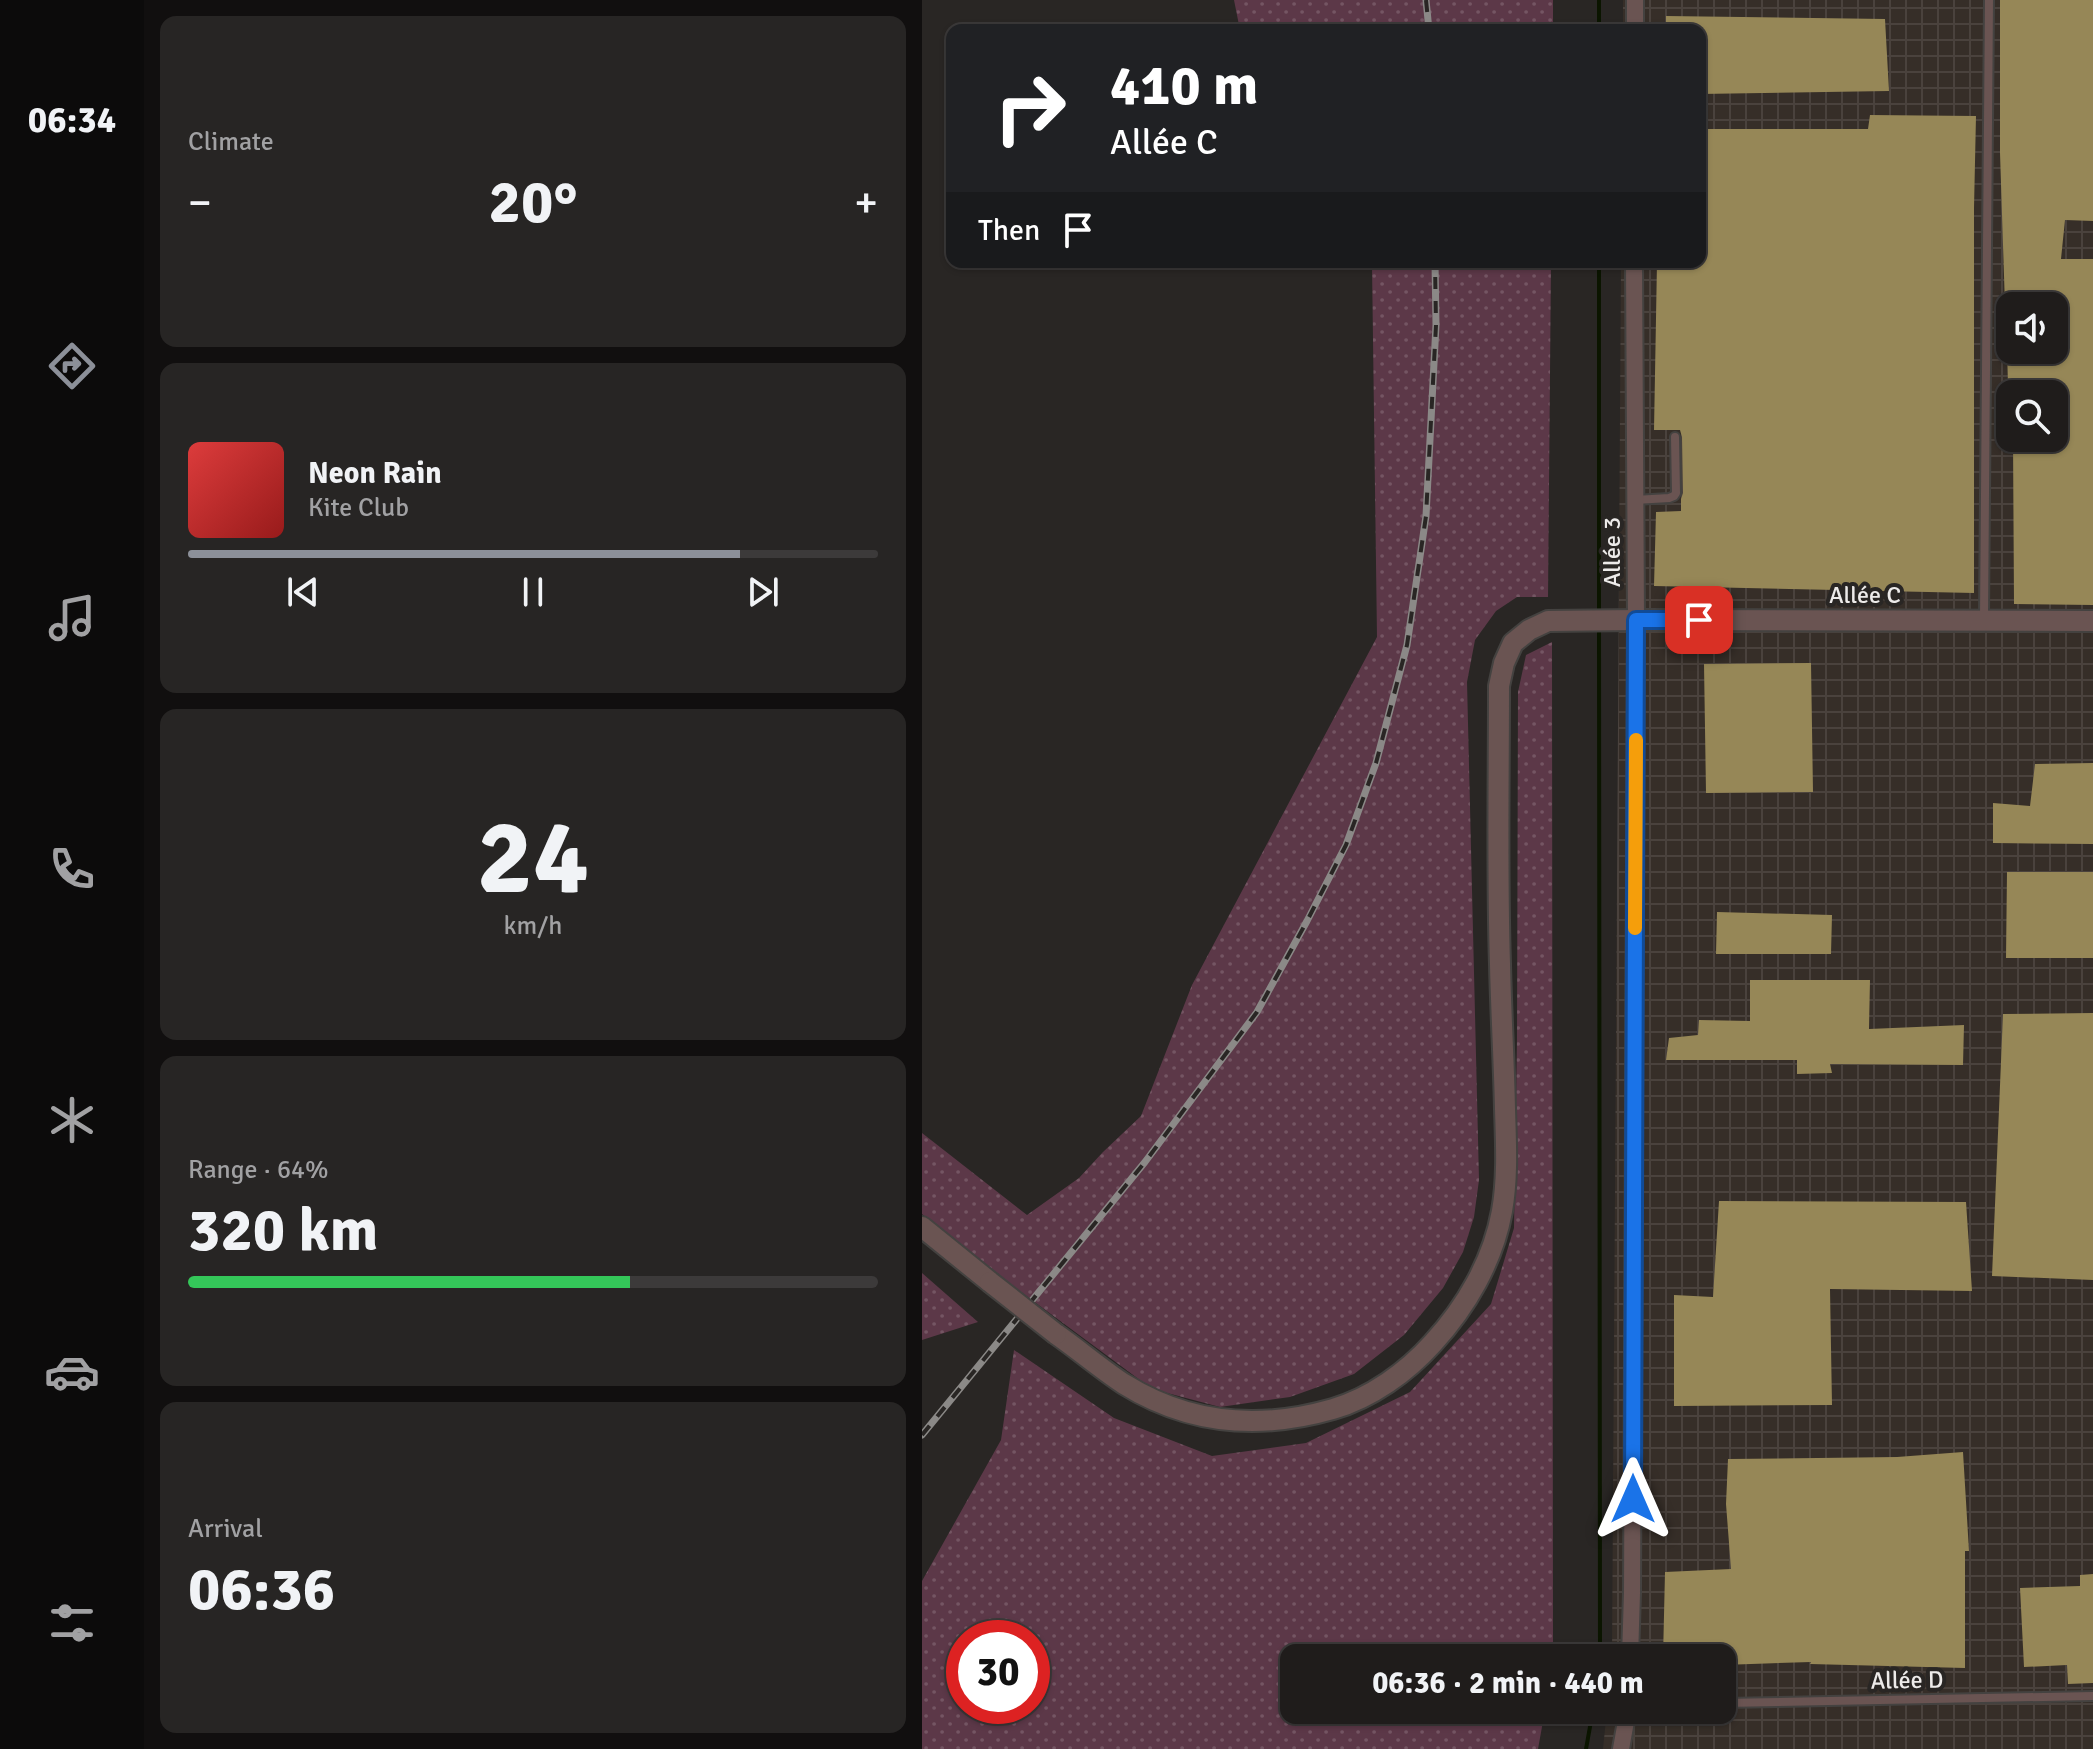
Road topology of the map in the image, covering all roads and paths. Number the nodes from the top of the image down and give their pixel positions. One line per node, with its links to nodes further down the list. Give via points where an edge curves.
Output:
1 (1635, 0): 3 (street)
2 (1989, 0): 9 (lane)
3 (1635, 24)
4 (1634, 268): 6 (street, Allée 3)
5 (1675, 437): 6 (lane, via 1676,493)
6 (1635, 500): 7 (street, Allée 3)
7 (1631, 620): 9 (street, Allée C); 10 (street, Allée C, bridge, via 1548,621 1513,643 1504,663 1499,686 1502,1211 1476,1285 1422,1356 1384,1385 1345,1405 1306,1416 1231,1421 1191,1414 1124,1384); 11 (street, Allée 3)
8 (2093, 621): 9 (street, Allée C)
9 (1984, 622)
10 (922, 1227)
11 (1631, 1644)
12 (2093, 1696): 13 (lane, Allée D)
13 (1736, 1703)
14 (1625, 1724): 15 (street)
15 (1621, 1749)

